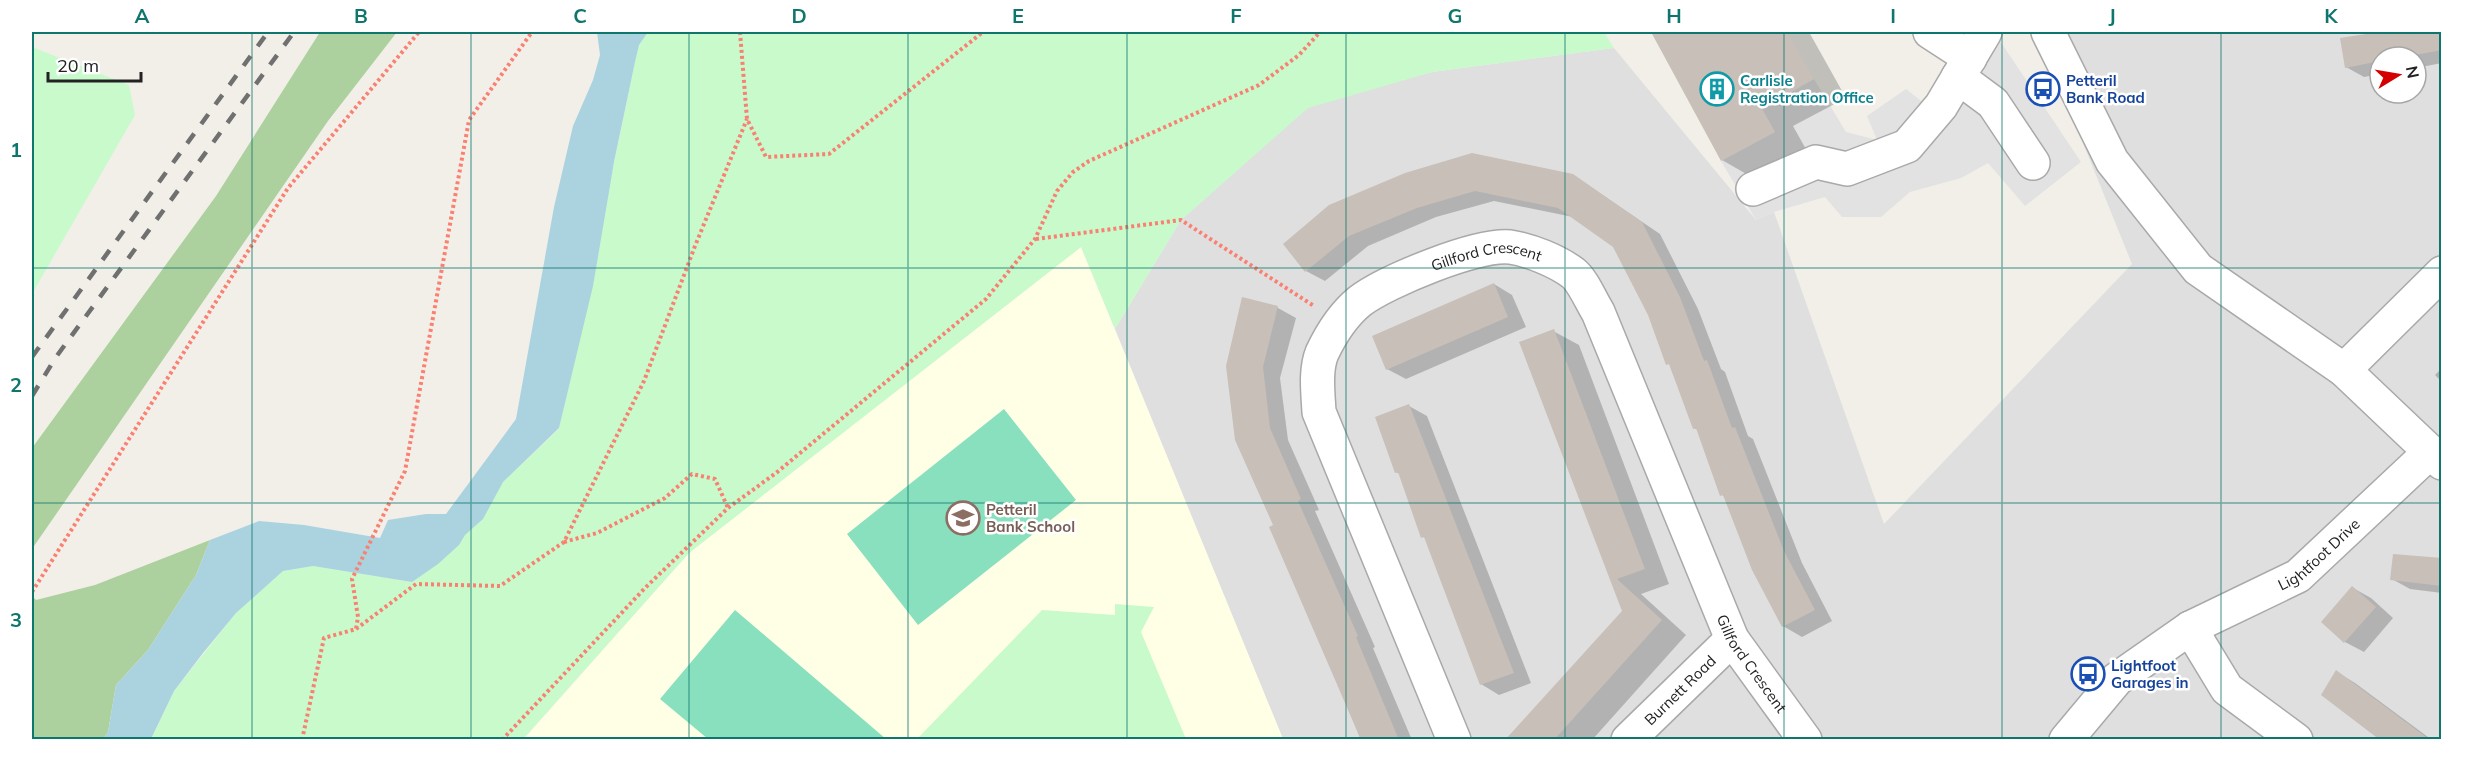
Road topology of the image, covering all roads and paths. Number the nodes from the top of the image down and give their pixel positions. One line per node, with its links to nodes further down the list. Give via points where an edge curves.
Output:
1 (419, 32): 19 (path, via 288,188)
2 (532, 32): 21 (path, via 469,120 405,471 352,579)
3 (740, 32): 9 (path)
4 (983, 32): 9 (path, via 829,154 766,157)
5 (1320, 32): 12 (path, via 1299,55 1258,85 1089,160 1057,191)
6 (1930, 32): 8 (street)
7 (2048, 32): 15 (street, via 2112,161 2198,269)
8 (1971, 56): 10 (street, via 1993,102); 11 (street, via 1941,106 1907,146 1847,169 1816,162)
9 (747, 119): 18 (path, via 644,381)
10 (2033, 163)
11 (1753, 189)
12 (1035, 239): 14 (path, via 1181,220); 17 (path, via 986,299 776,473)
13 (2442, 273): 15 (street)
14 (1340, 322): 22 (street, Gillford Crescent, via 1358,303 1384,286 1476,251 1509,247 1541,256 1575,274 1598,312); 25 (street, Gillford Crescent, via 1322,354 1319,412)
15 (2344, 370): 16 (street)
16 (2435, 458): 20 (street, Lightfoot Drive, via 2298,576)
17 (728, 508): 18 (path, via 715,479 692,474 665,498 597,533); 24 (path, via 645,588)
18 (564, 542): 21 (path, via 501,586 416,584)
19 (32, 592)
20 (2190, 628): 28 (street, Lightfoot Drive, via 2116,679); 29 (street, via 2227,689)
21 (356, 629): 23 (path, via 324,638)
22 (1732, 639): 26 (street, Burnett Road); 27 (street, Gillford Crescent)
23 (302, 740)
24 (502, 740)
25 (1454, 740)
26 (1628, 740)
27 (1805, 740)
28 (2066, 740)
29 (2296, 740)

